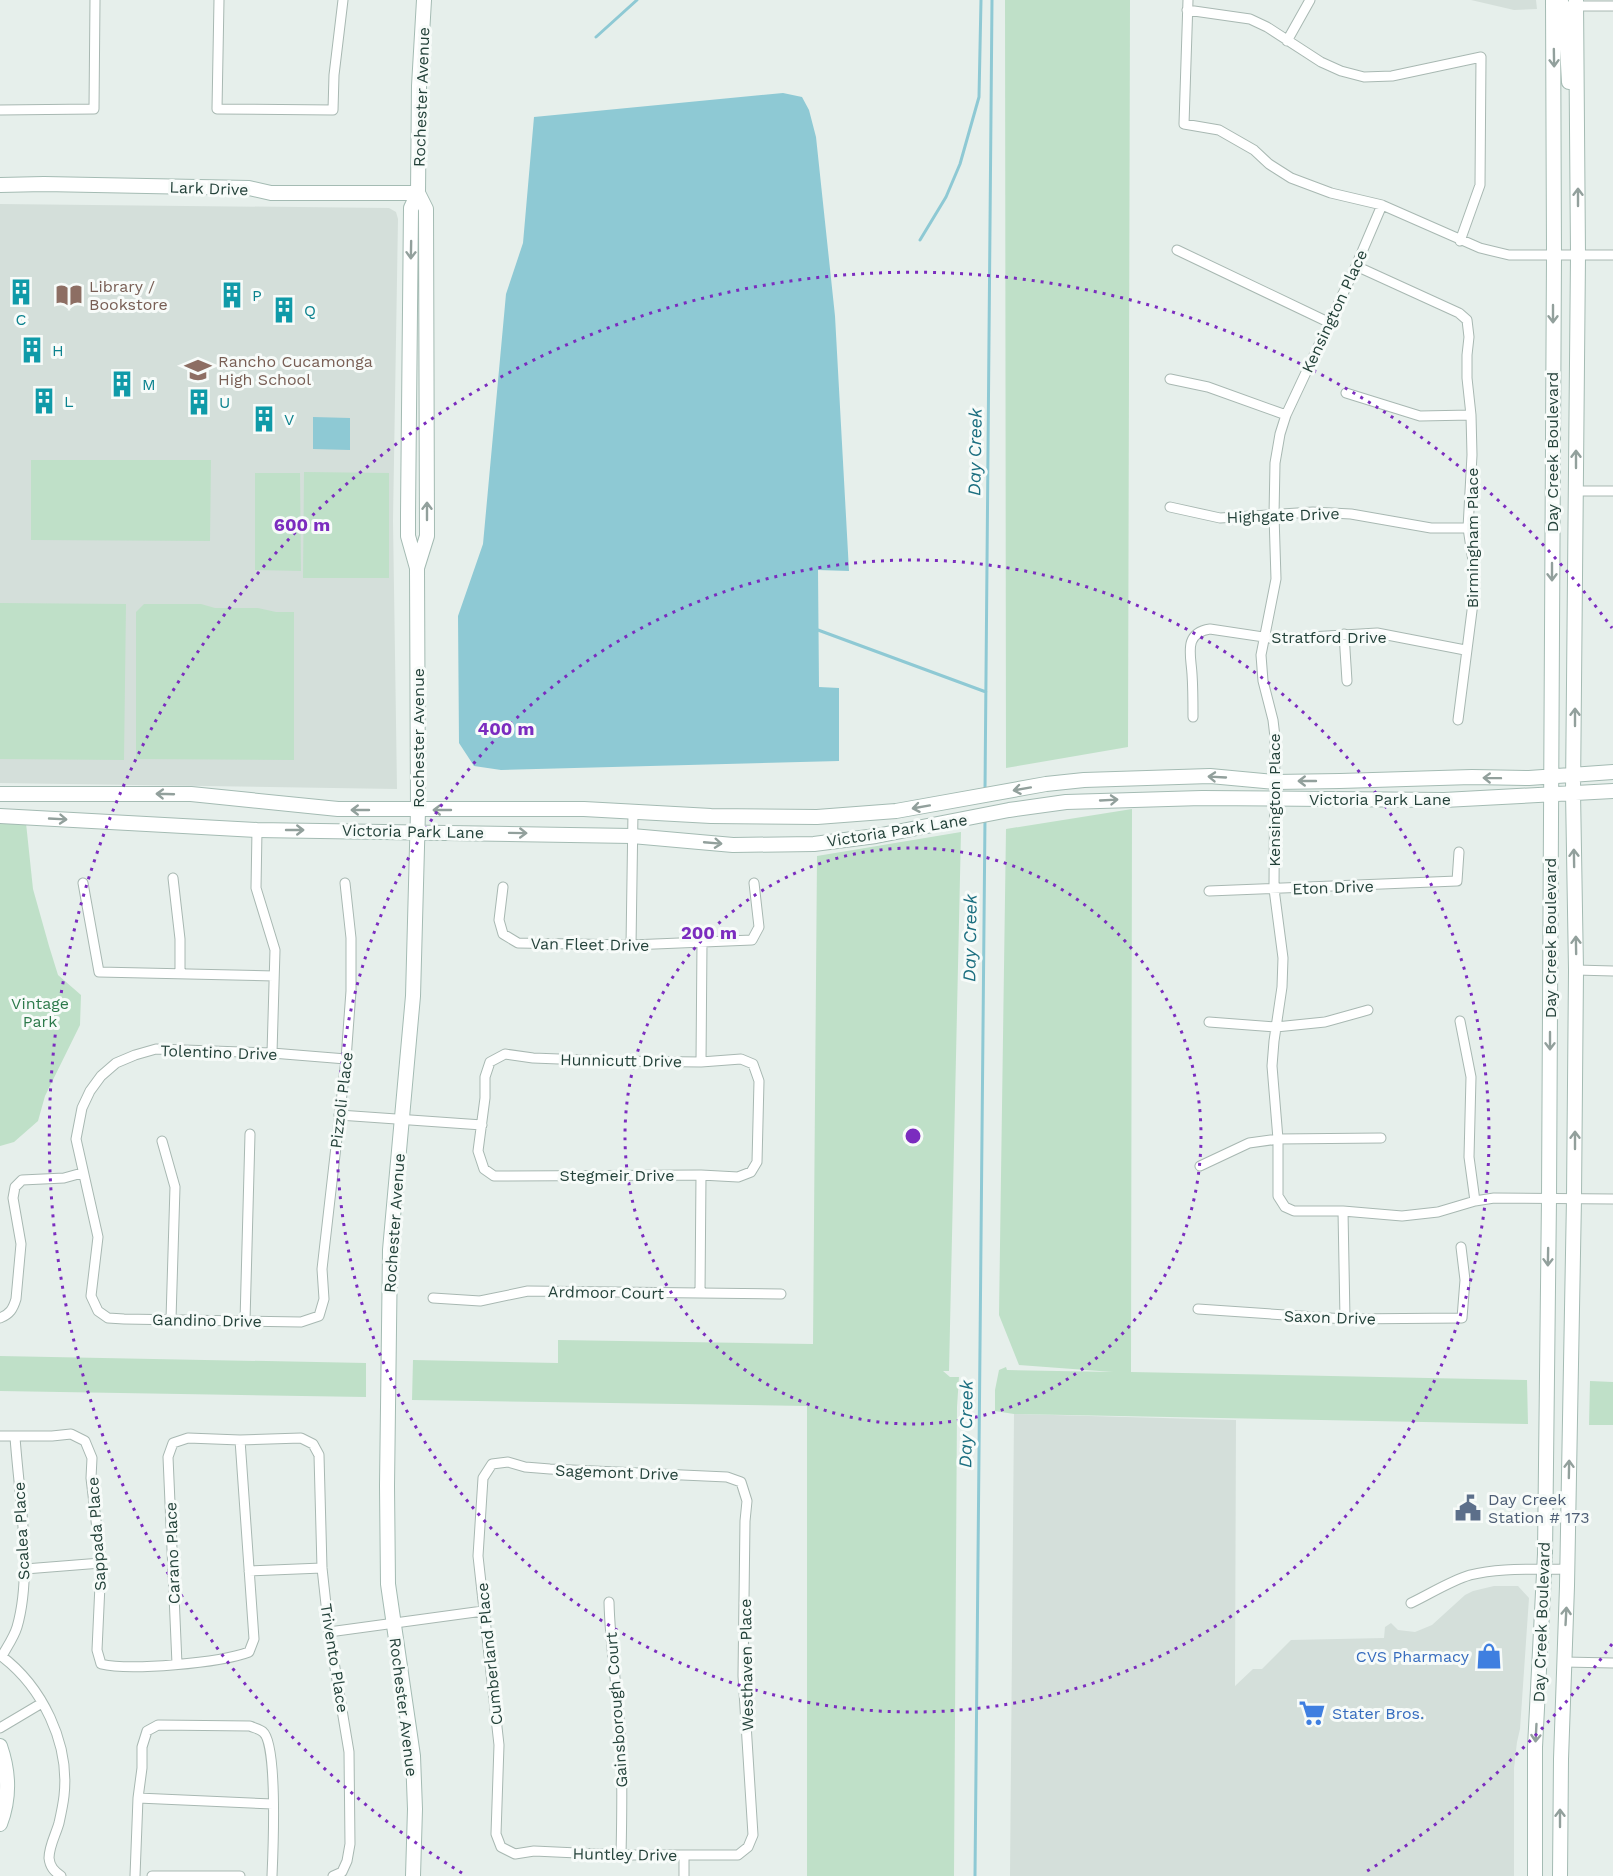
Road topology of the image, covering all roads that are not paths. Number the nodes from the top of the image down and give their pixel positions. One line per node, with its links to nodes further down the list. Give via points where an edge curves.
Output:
1 (95, 0): 12 (street, via 94,109)
2 (219, 0): 3 (street, via 217,110 333,110)
3 (343, 0)
4 (424, 0): 14 (main road, Rochester Avenue)
5 (1310, 0): 10 (street)
6 (1553, 1): 11 (main road, via 1565,10 1568,81); 18 (main road, Day Creek Boulevard, one-way to 18)
7 (1576, 3): 9 (street); 11 (main road, Day Creek Boulevard)
8 (1187, 5): 10 (street, via 1250,19); 15 (street, via 1184,124 1219,130 1291,178 1331,193)
9 (1613, 6)
10 (1287, 41): 16 (street, via 1321,62 1364,76 1392,76 1481,57 1480,185)
11 (1577, 90): 19 (main road, Day Creek Boulevard, one-way to 11)
12 (0, 110)
13 (0, 185): 14 (main road, Lark Drive)
14 (418, 193): 47 (main road, Rochester Avenue, via 411,208 408,514 408,536 417,568)
15 (1382, 205): 16 (street); 21 (street, Kensington Place)
16 (1460, 241): 18 (street, via 1509,255)
17 (1177, 250): 22 (street)
18 (1554, 255): 19 (street); 40 (main road, Day Creek Boulevard, one-way to 40)
19 (1578, 255): 20 (street); 28 (main road, Day Creek Boulevard, one-way to 19)
20 (1613, 255)
21 (1356, 266): 22 (street, Kensington Place); 26 (street, Birmingham Place, via 1459,312 1467,320)
22 (1328, 322): 25 (street, Kensington Place)
23 (1170, 379): 25 (street, via 1208,387)
24 (1346, 393): 26 (street, via 1420,416)
25 (1286, 415): 30 (street, Kensington Place, via 1275,463)
26 (1471, 415): 31 (street, Birmingham Place)
27 (1613, 491): 28 (street)
28 (1576, 492): 39 (main road, Day Creek Boulevard, one-way to 28)
29 (1170, 507): 30 (street, Highgate Drive, via 1220,518)
30 (1274, 515): 31 (street, Highgate Drive, via 1352,514 1431,528); 33 (street, Kensington Place, via 1276,579)
31 (1468, 528): 34 (street, Birmingham Place, via 1474,595)
32 (1344, 634): 33 (street, Stratford Drive); 34 (street, Stratford Drive, via 1377,633); 35 (street)
33 (1264, 637): 36 (street, Stratford Drive, via 1210,629 1194,637 1189,649); 41 (street, Kensington Place, via 1261,668 1273,720)
34 (1466, 650): 37 (street, Birmingham Place)
35 (1347, 681)
36 (1193, 717)
37 (1458, 720)
38 (1613, 772): 39 (main road, Victoria Park Lane)
39 (1574, 776): 40 (main road, Victoria Park Lane); 43 (main road, Day Creek Boulevard)
40 (1550, 777): 41 (main road, Victoria Park Lane, one-way to 41); 45 (main road, Day Creek Boulevard)
41 (1275, 782): 46 (street, Kensington Place); 48 (main road, Victoria Park Lane, one-way to 48, via 1210,776 1046,784 907,809 843,816)
42 (1613, 791): 43 (main road, Victoria Park Lane)
43 (1573, 792): 45 (main road, Victoria Park Lane); 63 (main road, Day Creek Boulevard, one-way to 43)
44 (0, 794): 47 (main road, Victoria Park Lane, one-way to 44, via 338,810 180,794)
45 (1550, 794): 46 (main road, Victoria Park Lane, via 1444,800); 85 (main road, Day Creek Boulevard, one-way to 85)
46 (1275, 798): 52 (main road, Victoria Park Lane, one-way to 46, via 733,845 814,843 876,837 1066,802); 59 (street, Kensington Place)
47 (418, 810): 48 (main road, Victoria Park Lane, one-way to 47); 51 (main road, Rochester Avenue)
48 (633, 812): 52 (street)
49 (0, 816): 50 (main road, Victoria Park Lane, one-way to 50)
50 (257, 830): 51 (main road, Victoria Park Lane, one-way to 51); 66 (street, via 256,888 275,950)
51 (418, 832): 52 (main road, Victoria Park Lane, one-way to 52); 75 (main road, Rochester Avenue, via 412,1024)
52 (632, 836): 62 (street)
53 (1459, 852): 59 (street, Eton Drive, via 1457,882)
54 (172, 878): 65 (street)
55 (83, 883): 65 (street, via 99,972)
56 (345, 883): 72 (street, Pizzoli Place, via 351,938)
57 (754, 883): 61 (street, Van Fleet Drive, via 759,927 752,940)
58 (503, 887): 62 (street, Van Fleet Drive, via 499,920 503,934 518,943)
59 (1274, 889): 60 (street, Eton Drive); 70 (street, Kensington Place, via 1283,958)
60 (1209, 891)
61 (702, 944): 62 (street, Van Fleet Drive); 73 (street)
62 (631, 945)
63 (1576, 970): 64 (street); 86 (main road, Day Creek Boulevard, one-way to 63)
64 (1613, 971)
65 (180, 973): 66 (street)
66 (274, 976): 71 (street)
67 (1368, 1010): 70 (street, via 1325,1022)
68 (1460, 1021): 88 (street, via 1471,1077 1469,1157)
69 (1209, 1022): 70 (street)
70 (1276, 1027): 79 (street, Kensington Place, via 1272,1066)
71 (272, 1053): 72 (street, Tolentino Drive); 83 (street, Tolentino Drive, via 156,1049 117,1063 101,1076 82,1108 76,1139)
72 (346, 1059): 74 (street, Pizzoli Place)
73 (701, 1062): 76 (street, Hunnicutt Drive, via 505,1054 490,1062 484,1077); 82 (street, Hunnicutt Drive, via 741,1059 753,1064 759,1081 757,1162)
74 (339, 1115): 75 (street); 96 (street, Pizzoli Place, via 322,1269 324,1299)
75 (402, 1120): 76 (street); 115 (main road, Rochester Avenue, via 389,1269 387,1535)
76 (482, 1125): 84 (street, Stegmeir Drive, via 478,1151 484,1169 494,1176)
77 (250, 1134): 100 (street)
78 (1381, 1138): 79 (street)
79 (1278, 1140): 81 (street, via 1249,1143); 89 (street, Kensington Place, via 1281,1202 1294,1211)
80 (162, 1141): 98 (street, via 174,1187)
81 (1200, 1166)
82 (752, 1172): 84 (street, Stegmeir Drive, via 738,1176)
83 (82, 1173): 95 (street, Tolentino Drive, via 98,1237 91,1296); 97 (street, via 22,1180 15,1187 13,1198 21,1244 16,1299 14,1308)
84 (701, 1175): 91 (street)
85 (1549, 1198): 86 (street); 88 (street); 110 (main road, Day Creek Boulevard, one-way to 110)
86 (1574, 1198): 87 (street); 109 (main road, Day Creek Boulevard, one-way to 86)
87 (1613, 1199)
88 (1475, 1201): 89 (street, via 1438,1212 1402,1216)
89 (1342, 1211): 99 (street)
90 (1461, 1247): 99 (street, Saxon Drive, via 1466,1280 1462,1318)
91 (700, 1293): 92 (street, Ardmoor Court); 93 (street, Ardmoor Court, via 528,1291 480,1301)
92 (781, 1294)
93 (433, 1298)
94 (1198, 1309): 99 (street, Saxon Drive)
95 (98, 1311): 98 (street, Gandino Drive, via 108,1318)
96 (319, 1316): 100 (street, Gandino Drive, via 301,1322)
97 (0, 1318)
98 (171, 1319): 100 (street, Gandino Drive)
99 (1345, 1319)
100 (245, 1322)
101 (0, 1436): 102 (street)
102 (15, 1437): 106 (street, Sappada Place, via 71,1434 86,1441 92,1458); 108 (street, Scalea Place)
103 (240, 1440): 107 (street, Trivento Place, via 301,1438 313,1444 319,1455); 111 (street); 120 (street, Carano Place, via 188,1438 173,1443 168,1457)
104 (492, 1464): 105 (street, Sagemont Drive, via 727,1477); 114 (street, Cumberland Place, via 483,1478 480,1500 478,1556)
105 (741, 1482): 128 (street, Westhaven Place, via 747,1501 743,1676 753,1835)
106 (101, 1563): 108 (street); 120 (street, Sappada Place, via 97,1650 100,1664)
107 (322, 1568): 111 (street); 116 (street, Trivento Place)
108 (25, 1569): 117 (street, Scalea Place, via 16,1630)
109 (1567, 1569): 110 (street); 118 (main road, Day Creek Boulevard, one-way to 109)
110 (1544, 1570): 113 (street, via 1470,1575); 139 (main road, Day Creek Boulevard, one-way to 139, via 1535,1747)
111 (249, 1572): 120 (street, via 254,1639 249,1652 233,1658)
112 (609, 1602): 129 (street, Gainsborough Court, via 620,1728)
113 (1411, 1603)
114 (483, 1611): 115 (street); 127 (street, Cumberland Place, via 499,1745 496,1834)
115 (393, 1623): 116 (street); 137 (main road, Rochester Avenue, via 413,1756)
116 (329, 1632): 131 (street, Trivento Place, via 349,1752 350,1844 347,1861)
117 (1, 1656): 121 (street, via 25,1677)
118 (1564, 1662): 119 (street); 140 (main road, Day Creek Boulevard, one-way to 118)
119 (1613, 1662)
120 (177, 1664)
121 (42, 1703): 122 (street); 132 (street, via 62,1749 64,1793 49,1860 52,1870)
122 (0, 1728)
123 (0, 1746): 126 (main road, via 6,1764 7,1791)
124 (138, 1798): 125 (street); 125 (street, via 147,1731 158,1725 250,1726 264,1732 269,1742); 133 (street)
125 (273, 1804): 136 (street)
126 (0, 1824)
127 (501, 1847): 129 (street, Huntley Drive, via 515,1854 534,1851)
128 (748, 1847): 130 (street, Huntley Drive, via 738,1856)
129 (621, 1855): 130 (street, Huntley Drive)
130 (684, 1855): 138 (street)
131 (338, 1874)
132 (61, 1876)
133 (135, 1876)
134 (152, 1876): 135 (street)
135 (240, 1876)
136 (272, 1876)
137 (413, 1876)
138 (684, 1876)
139 (1535, 1876)
140 (1560, 1876)

